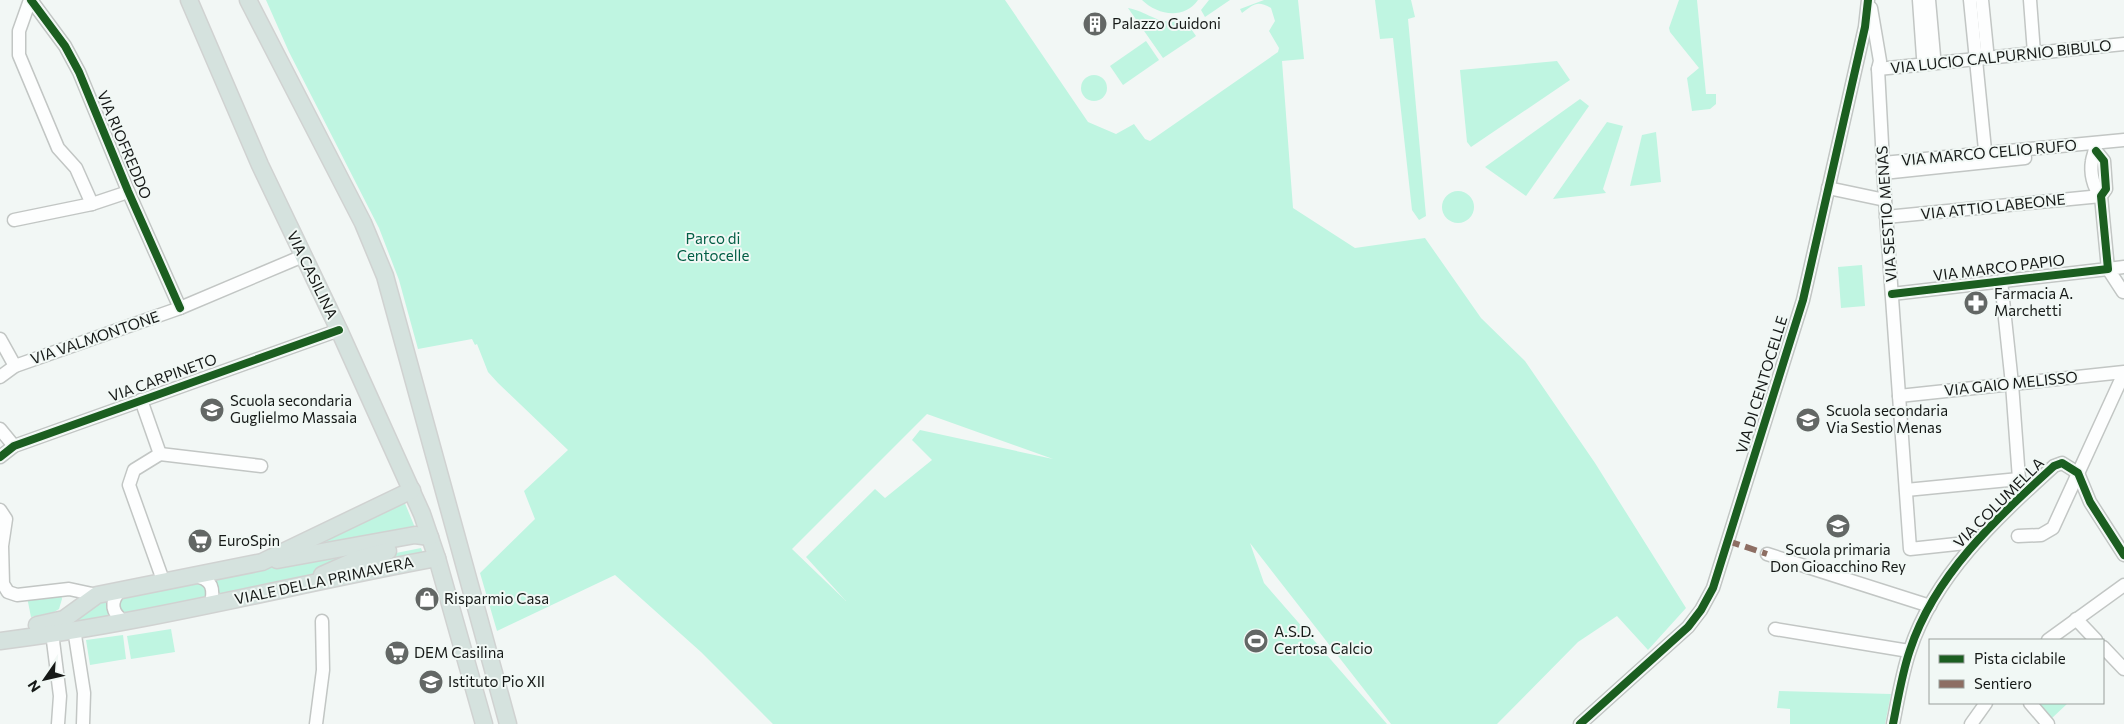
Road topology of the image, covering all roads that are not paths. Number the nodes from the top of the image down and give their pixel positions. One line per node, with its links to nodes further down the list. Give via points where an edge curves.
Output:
1 (30, 0): 26 (street, via 19,31 19,55 58,148 76,168); 36 (street, VIA RIOFREDDO, via 65,46 79,72)
2 (189, 0): 29 (main road, VIA CASILINA)
3 (248, 0): 56 (main road, via 376,253 393,304)
4 (1868, 0): 16 (street, VIA SESTIO MENAS); 22 (street, VIA DI CENTOCELLE, via 1865,27)
5 (1919, 0): 15 (street)
6 (1929, 0): 15 (street)
7 (1970, 0): 14 (street)
8 (1982, 0): 14 (street)
9 (2030, 0): 13 (street)
10 (2124, 37): 11 (street, VIA LUCIO CALPURNIO BIBULO)
11 (2085, 44): 12 (street, VIA LUCIO CALPURNIO BIBULO); 13 (street, VIA LUCIO CALPURNIO BIBULO)
12 (2124, 44)
13 (2034, 49): 14 (street, VIA LUCIO CALPURNIO BIBULO)
14 (1979, 54): 15 (street, VIA LUCIO CALPURNIO BIBULO); 16 (street, VIA LUCIO CALPURNIO BIBULO); 20 (street)
15 (1929, 56): 16 (street, VIA LUCIO CALPURNIO BIBULO)
16 (1879, 65): 21 (street, VIA SESTIO MENAS)
17 (2124, 140): 18 (street, VIA MARCO CELIO RUFO)
18 (2095, 147): 19 (street, VIA MARCO CELIO RUFO); 20 (street, VIA MARCO CELIO RUFO); 24 (street, via 2104,161 2106,190)
19 (2124, 148)
20 (1985, 158): 21 (street, VIA MARCO CELIO RUFO)
21 (1883, 168): 25 (street, VIA SESTIO MENAS)
22 (1828, 188): 25 (street); 92 (street, VIA DI CENTOCELLE, via 1803,300 1710,595 1688,627)
23 (122, 194): 26 (street)
24 (2100, 196): 27 (street, VIA ATTIO LABEONE); 31 (street)
25 (1884, 200): 27 (street, VIA SESTIO MENAS)
26 (92, 204): 28 (street)
27 (1886, 217): 34 (street, VIA SESTIO MENAS)
28 (14, 220)
29 (303, 256): 36 (street, VIA VALMONTONE); 37 (main road, VIA CASILINA)
30 (2124, 267): 31 (street, VIA MARCO PAPIO)
31 (2108, 269): 32 (street, VIA MARCO PAPIO); 33 (street)
32 (2001, 281): 34 (street, VIA MARCO PAPIO); 42 (street)
33 (2124, 291): 35 (street)
34 (1892, 294): 43 (street, VIA SESTIO MENAS)
35 (2124, 296)
36 (180, 308): 39 (street, VIA VALMONTONE)
37 (339, 330): 44 (street, VIA CARPINETO); 52 (main road, VIA CASILINA)
38 (0, 339): 39 (street)
39 (15, 366): 41 (street, VIA VALMONTONE)
40 (2124, 373): 42 (street, VIA GAIO MELISSO); 50 (street)
41 (0, 377)
42 (2012, 384): 43 (street, VIA GAIO MELISSO); 51 (street)
43 (1899, 396): 53 (street, VIA SESTIO MENAS)
44 (141, 400): 46 (street, VIA CARPINETO); 47 (street)
45 (0, 429): 46 (street)
46 (14, 446): 48 (street, VIA CARPINETO)
47 (160, 454): 49 (street); 65 (street, via 135,469 129,482)
48 (0, 457)
49 (262, 466)
50 (2078, 473): 54 (street, VIA COLUMELLA, via 2062,463 2054,466); 57 (street, via 2053,528 2041,535); 61 (street, via 2090,502)
51 (2019, 478): 53 (street); 54 (street)
52 (412, 490): 58 (main road, VIA CASILINA); 63 (main road, VIALE DELLA PRIMAVERA)
53 (1906, 490): 59 (street, VIA SESTIO MENAS, via 1910,549)
54 (2027, 490): 59 (street, VIA COLUMELLA)
55 (0, 510): 69 (street, via 6,519 2,546 4,584 8,592 17,595 69,589)
56 (454, 530): 58 (main road); 91 (main road)
57 (2018, 536)
58 (430, 537): 62 (main road, VIA CASILINA); 63 (main road, via 411,536); 67 (main road, via 418,544 358,558)
59 (1975, 542): 71 (street, VIA COLUMELLA)
60 (1767, 554): 71 (street)
61 (2124, 555)
62 (437, 558): 67 (main road, VIALE DELLA PRIMAVERA); 90 (main road, VIA CASILINA)
63 (262, 562): 64 (main road, VIALE DELLA PRIMAVERA)
64 (195, 576): 65 (main road, VIALE DELLA PRIMAVERA); 70 (street, VIALE DELLA PRIMAVERA, via 205,578 212,585)
65 (164, 583): 68 (main road, VIALE DELLA PRIMAVERA)
66 (2124, 585): 72 (street)
67 (298, 586): 70 (main road, VIALE DELLA PRIMAVERA)
68 (119, 592): 69 (main road, VIALE DELLA PRIMAVERA); 73 (street, via 113,607)
69 (97, 595): 75 (main road, VIALE DELLA PRIMAVERA)
70 (211, 605): 73 (main road, VIALE DELLA PRIMAVERA)
71 (1930, 606): 83 (street, VIA COLUMELLA)
72 (2076, 619): 79 (street); 80 (street)
73 (123, 621): 76 (main road, VIALE DELLA PRIMAVERA)
74 (322, 622): 89 (street, via 322,670)
75 (51, 628): 76 (main road, VIALE DELLA PRIMAVERA); 78 (main road, VIALE DELLA PRIMAVERA); 81 (main road, VIALE DELLA PRIMAVERA); 87 (street, via 60,696)
76 (74, 629): 88 (street, via 84,693)
77 (1775, 629): 83 (street)
78 (0, 630)
79 (2049, 639)
80 (2095, 639)
81 (0, 640)
82 (2104, 648): 84 (street)
83 (1909, 650): 93 (street, VIA COLUMELLA)
84 (2124, 669)
85 (1985, 704): 94 (street)
86 (2031, 704): 95 (street)
87 (58, 724)
88 (83, 724)
89 (316, 724)
90 (484, 724)
91 (508, 724)
92 (1580, 724)
93 (1893, 724)
94 (1972, 724)
95 (2048, 724)

